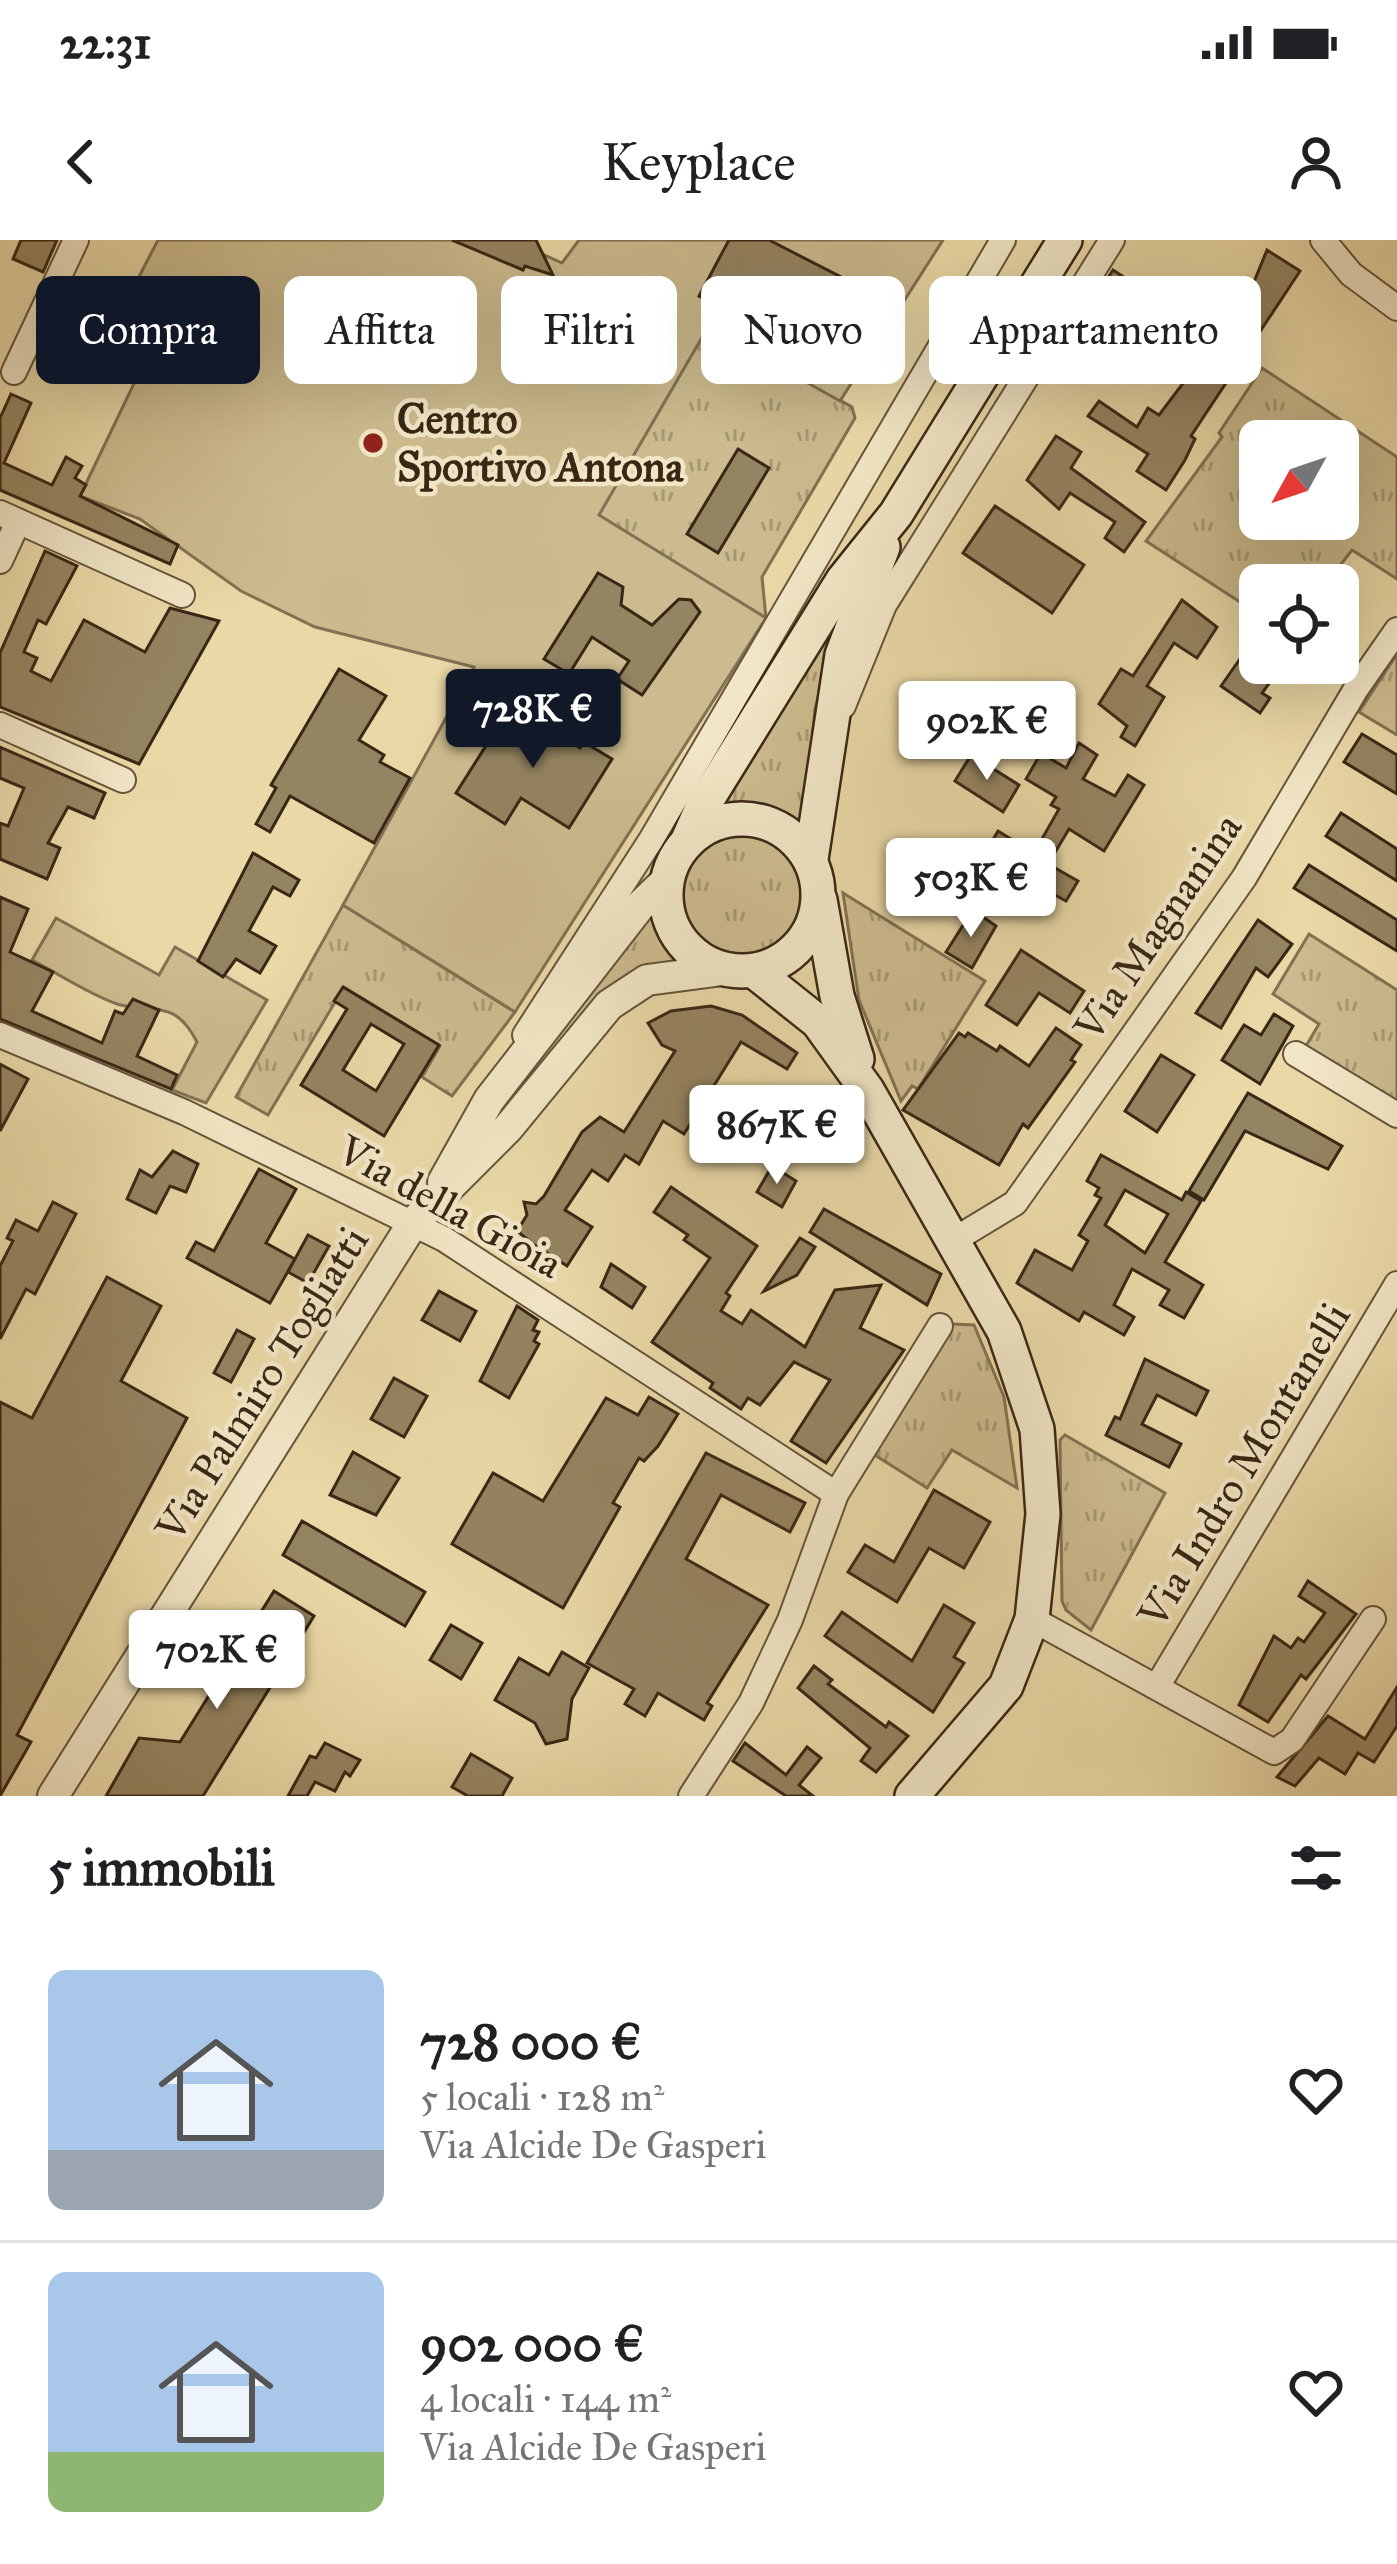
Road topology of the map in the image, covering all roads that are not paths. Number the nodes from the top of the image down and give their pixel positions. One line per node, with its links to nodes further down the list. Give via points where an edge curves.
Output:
1 (76, 240): 7 (street)
2 (1003, 240): 16 (street)
3 (1065, 240): 8 (main road)
4 (1112, 240): 14 (street, via 884,605)
5 (1323, 240): 6 (street, via 1351,274)
6 (1397, 308)
7 (14, 372)
8 (896, 514): 14 (main road, via 842,656); 17 (main road, via 844,580)
9 (9, 517): 10 (street); 11 (street)
10 (0, 561)
11 (182, 595)
12 (1397, 630): 28 (street, Via Magnanina, via 1244,878 1015,1203)
13 (0, 725): 15 (street)
14 (824, 752): 18 (main road)
15 (123, 780)
16 (651, 840): 19 (street, via 652,860); 25 (street)
17 (688, 840): 18 (main road, via 718,821 754,818 787,832); 19 (main road)
18 (811, 859): 20 (main road)
19 (666, 877): 21 (main road, via 666,910 677,936 697,958); 25 (street, Via Palmiro Togliatti)
20 (820, 897): 21 (main road, via 811,931 788,958); 24 (main road, via 837,996)
21 (739, 971): 24 (main road, via 818,1022); 27 (street, Via Palmiro Togliatti, via 647,980 609,1005 508,1128)
22 (0, 1036): 27 (street, Via della Gioia)
23 (1296, 1054): 26 (street)
24 (867, 1090): 28 (main road)
25 (489, 1100): 27 (street, Via Palmiro Togliatti)
26 (1397, 1114)
27 (422, 1213): 31 (street, Via della Gioia); 36 (street, Via Palmiro Togliatti)
28 (954, 1240): 32 (main road, via 1004,1331 1037,1429 1043,1514)
29 (1397, 1284): 34 (street, Via Indro Montanelli)
30 (940, 1326): 31 (street)
31 (836, 1494): 37 (street, via 761,1682)
32 (1032, 1619): 34 (street); 35 (main road, via 1006,1686)
33 (1373, 1619): 34 (street, via 1292,1740 1274,1752)
34 (1158, 1685)
35 (914, 1792)
36 (53, 1796)
37 (692, 1796)

